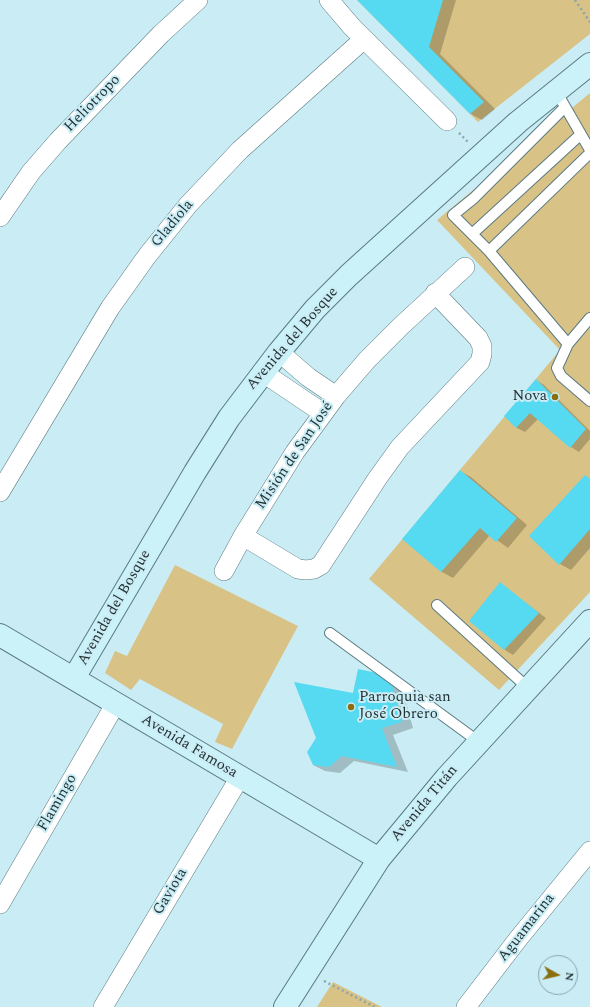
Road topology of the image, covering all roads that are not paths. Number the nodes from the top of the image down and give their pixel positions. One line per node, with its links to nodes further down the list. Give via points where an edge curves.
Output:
1 (198, 0): 9 (street, Heliotropo, via 161,34 58,141 31,172)
2 (329, 0): 3 (street)
3 (364, 39): 6 (street); 21 (street, Gladiola, via 240,150 188,205 147,256 110,308)
4 (590, 64): 5 (street, Avenida del Bosque)
5 (560, 100): 7 (lane); 10 (lane, via 474,198 453,215); 16 (street, Avenida del Bosque, via 481,155 349,275 315,309)
6 (447, 121)
7 (580, 135): 8 (lane); 10 (lane)
8 (590, 152): 11 (lane)
9 (0, 217)
10 (472, 234): 11 (lane)
11 (489, 251): 15 (lane)
12 (465, 267): 13 (street, Misión de San José)
13 (435, 293): 18 (street, Misión de San José, via 367,360); 22 (street, via 478,338 482,346 480,362 400,447 321,565 314,569 298,569)
14 (590, 318): 15 (lane)
15 (568, 344): 19 (lane, via 557,368 561,376)
16 (279, 352): 17 (street, Avenida del Bosque); 18 (street, via 308,377)
17 (262, 372): 20 (street); 28 (street, Avenida del Bosque, via 195,472)
18 (336, 396): 20 (street, Misión de San José)
19 (590, 401)
20 (323, 413): 22 (street, Misión de San José, via 294,452)
21 (0, 492)
22 (243, 536): 23 (street, Misión de San José)
23 (224, 571)
24 (437, 606): 29 (lane)
25 (590, 621): 29 (street, Avenida Titán)
26 (330, 633): 31 (lane)
27 (0, 635): 28 (street, Avenida Famosa)
28 (74, 678): 30 (street, Avenida Famosa)
29 (528, 688): 31 (street, Avenida Titán)
30 (116, 703): 32 (street, Avenida Famosa); 35 (street, Flamingo)
31 (479, 742): 34 (street, Avenida Titán)
32 (240, 777): 34 (street, Avenida Famosa); 36 (street, Gaviota)
33 (590, 851): 38 (street, Aguamarina)
34 (379, 858): 37 (street, Avenida Titán)
35 (0, 904)
36 (103, 1007)
37 (285, 1007)
38 (466, 1007)

